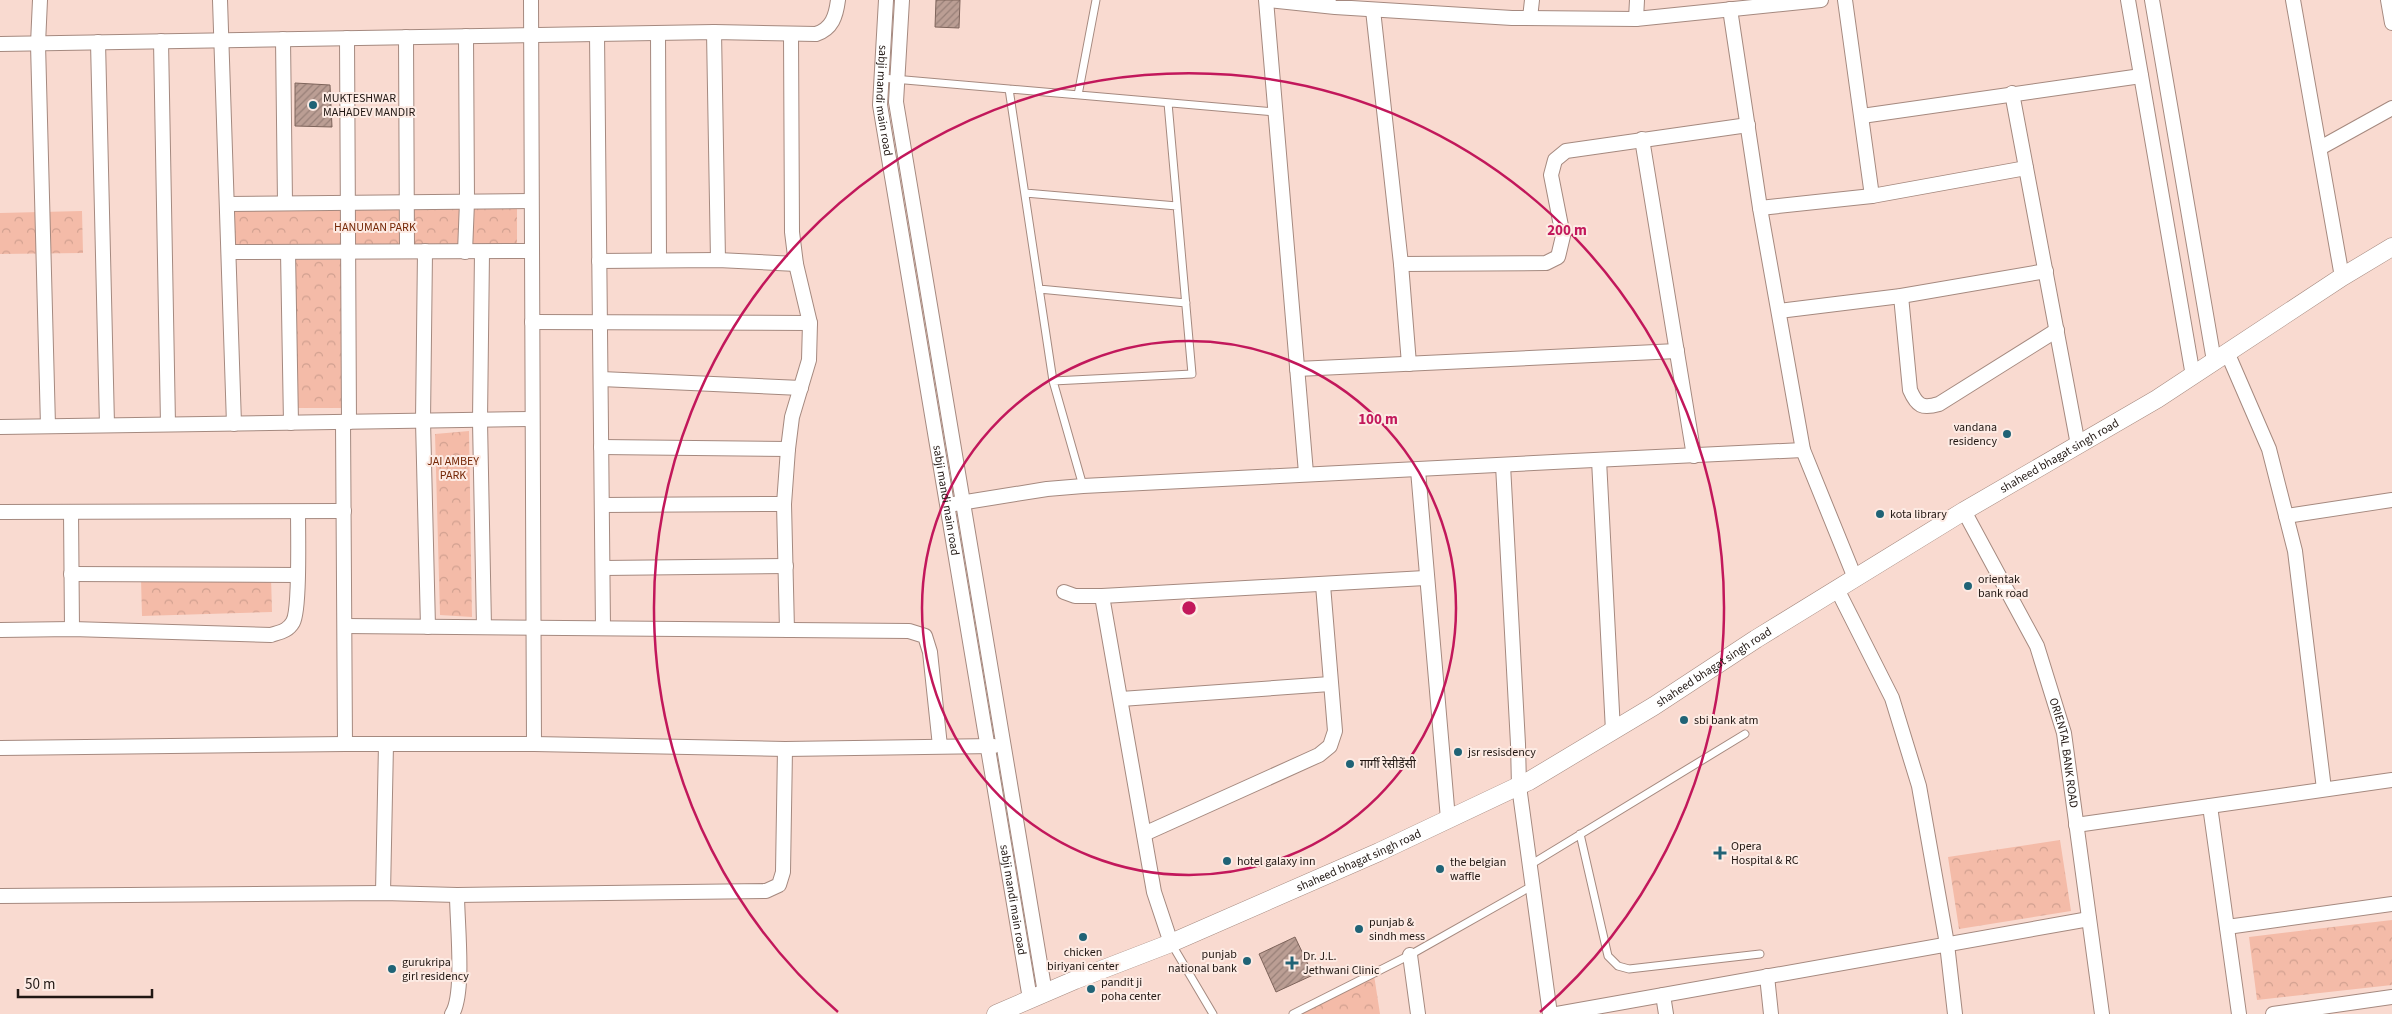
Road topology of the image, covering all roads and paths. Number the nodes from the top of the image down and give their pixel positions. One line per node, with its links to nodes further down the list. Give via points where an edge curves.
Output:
1 (40, 0): 35 (street)
2 (220, 0): 32 (street)
3 (530, 0): 25 (street)
4 (838, 0): 26 (street, via 833,21 825,31)
5 (886, 0): 37 (street, sabji mandi main road)
6 (902, 0): 38 (street)
7 (1096, 0): 41 (lane)
8 (1267, 0): 18 (street); 44 (street)
9 (1532, 0): 19 (street)
10 (1637, 0): 20 (street)
11 (1821, 0): 17 (street)
12 (1845, 0): 45 (street)
13 (2128, 0): 36 (street)
14 (2152, 0): 85 (street)
15 (2293, 0): 48 (street)
16 (2388, 0): 21 (street)
17 (1730, 9): 20 (street); 46 (street)
18 (1373, 10): 19 (street); 73 (street)
19 (1530, 18): 20 (street)
20 (1636, 19)
21 (2392, 23)
22 (714, 32): 23 (street); 26 (street); 70 (street)
23 (658, 33): 24 (street); 69 (street)
24 (597, 34): 25 (street); 71 (street)
25 (531, 35): 27 (street); 52 (street)
26 (790, 35): 72 (street, via 792,232)
27 (466, 36): 28 (street); 54 (street)
28 (406, 37): 29 (street); 53 (street)
29 (347, 38): 30 (street); 55 (street)
30 (283, 40): 32 (street); 57 (street)
31 (161, 41): 32 (street); 33 (street); 97 (street)
32 (220, 41): 56 (street)
33 (98, 42): 35 (street); 99 (street)
34 (0, 44): 35 (street)
35 (38, 44): 100 (street)
36 (2141, 76): 40 (street); 88 (street)
37 (882, 78): 38 (lane); 116 (street, sabji mandi main road, via 882,114)
38 (897, 79): 39 (lane); 114 (street, via 896,102 911,204)
39 (1009, 89): 41 (lane); 50 (lane)
40 (2012, 93): 45 (street); 49 (street)
41 (1078, 95): 42 (lane)
42 (1168, 103): 44 (lane); 58 (lane)
43 (2392, 108): 48 (street)
44 (1275, 112): 87 (street)
45 (1862, 116): 51 (street)
46 (1748, 125): 47 (street); 59 (street)
47 (1642, 139): 73 (street, via 1566,151 1555,160 1551,175 1563,236 1558,257 1546,263); 84 (street)
48 (2320, 148): 75 (street)
49 (2026, 168): 51 (street); 74 (street)
50 (1025, 193): 58 (lane); 76 (lane)
51 (1872, 196): 59 (street)
52 (531, 201): 54 (street); 61 (street)
53 (408, 202): 54 (street); 55 (street); 65 (street)
54 (467, 202): 67 (street)
55 (348, 203): 57 (street); 64 (street)
56 (228, 204): 57 (street); 62 (street)
57 (285, 204)
58 (1177, 206): 78 (lane)
59 (1760, 208): 79 (street)
60 (2392, 247): 75 (street, shaheed bhagat singh road)
61 (532, 251): 68 (street); 80 (street)
62 (229, 252): 63 (street); 98 (street)
63 (288, 252): 64 (street); 96 (street)
64 (348, 252): 65 (street); 95 (street)
65 (407, 252): 66 (street)
66 (425, 252): 67 (street); 93 (street)
67 (465, 252): 68 (street)
68 (482, 252): 94 (street)
69 (659, 260): 70 (street); 71 (street)
70 (718, 260): 72 (street)
71 (600, 261): 81 (street)
72 (796, 264): 82 (street)
73 (1401, 264): 86 (street)
74 (2046, 271): 77 (street); 83 (street)
75 (2342, 277): 85 (street, shaheed bhagat singh road)
76 (1040, 289): 78 (lane); 90 (lane)
77 (1901, 296): 79 (street); 83 (street, via 1910,390 1914,401 1927,408 1939,404)
78 (1186, 303): 90 (lane, via 1192,374)
79 (1779, 311): 105 (street)
80 (532, 322): 81 (street); 92 (street)
81 (600, 322): 82 (street); 89 (street)
82 (810, 323): 91 (street, via 809,360)
83 (2057, 330): 102 (street)
84 (1677, 351): 86 (street); 106 (street)
85 (2221, 357): 88 (street, shaheed bhagat singh road); 122 (street, via 2269,449)
86 (1409, 364): 87 (street)
87 (1297, 369): 110 (street)
88 (2193, 376): 102 (street, shaheed bhagat singh road)
89 (601, 379): 91 (street); 103 (street)
90 (1053, 381): 111 (lane)
91 (801, 388): 104 (street, via 792,417)
92 (532, 420): 94 (street); 136 (street)
93 (423, 421): 94 (street); 95 (street); 134 (street)
94 (480, 421): 135 (street)
95 (346, 422): 96 (street); 117 (street)
96 (291, 423): 98 (street)
97 (168, 424): 98 (street); 99 (street)
98 (234, 424)
99 (107, 425): 100 (street)
100 (48, 426): 101 (street)
101 (0, 427)
102 (2078, 445): 118 (street, shaheed bhagat singh road)
103 (601, 447): 104 (street); 115 (street)
104 (788, 449): 113 (street)
105 (1803, 450): 106 (street); 128 (street)
106 (1694, 456): 107 (street)
107 (1598, 460): 108 (street); 143 (street)
108 (1502, 464): 109 (street); 154 (street)
109 (1418, 470): 110 (street); 127 (street)
110 (1306, 474): 111 (street)
111 (1083, 486): 114 (street)
112 (2392, 500): 122 (street)
113 (784, 504): 115 (street); 123 (street)
114 (962, 504): 116 (street); 150 (street)
115 (602, 505): 124 (street)
116 (946, 505): 149 (street, sabji mandi main road)
117 (344, 511): 121 (street); 133 (street)
118 (1964, 511): 128 (street, shaheed bhagat singh road); 158 (street, ORIENTAL BANK ROAD, via 2037,646 2064,733)
119 (0, 512): 120 (street)
120 (71, 512): 121 (street); 125 (street)
121 (298, 512): 126 (street)
122 (2286, 516): 155 (street, via 2295,551)
123 (786, 566): 124 (street); 140 (street)
124 (603, 568): 137 (street)
125 (72, 574): 126 (street); 138 (street)
126 (297, 575): 138 (street, via 294,621 285,631 271,635)
127 (1425, 578): 129 (street); 157 (street)
128 (1855, 578): 130 (street, shaheed bhagat singh road)
129 (1323, 584): 132 (street); 141 (street)
130 (1837, 589): 143 (street, shaheed bhagat singh road); 170 (street, via 1892,698 1918,786)
131 (1064, 592): 132 (street, via 1075,596)
132 (1102, 596): 142 (street)
133 (345, 626): 134 (street); 145 (street)
134 (428, 627): 135 (street)
135 (484, 627): 136 (street)
136 (534, 628): 137 (street); 147 (street)
137 (603, 628): 140 (street)
138 (72, 629): 139 (street)
139 (0, 630)
140 (787, 630): 148 (street, via 909,631 925,636 930,652)
141 (1330, 684): 142 (street); 159 (street, via 1335,731 1330,746 1319,755)
142 (1121, 699): 159 (street)
143 (1613, 731): 154 (street, shaheed bhagat singh road)
144 (1746, 734): 160 (lane)
145 (345, 744): 146 (street); 151 (street)
146 (386, 744): 147 (street); 163 (street)
147 (534, 744): 152 (street)
148 (940, 746): 149 (street); 152 (street)
149 (987, 746): 150 (street); 175 (street, sabji mandi main road)
150 (1003, 746): 175 (street)
151 (0, 748)
152 (785, 749): 164 (street, via 783,872 779,885 766,891)
153 (2392, 780): 155 (street)
154 (1518, 786): 157 (street, shaheed bhagat singh road); 161 (street)
155 (2324, 789): 156 (street)
156 (2210, 806): 158 (street); 168 (street)
157 (1448, 819): 169 (street, shaheed bhagat singh road)
158 (2076, 825): 167 (street, ORIENTAL BANK ROAD)
159 (1144, 834): 169 (street, via 1154,892)
160 (1580, 834): 161 (lane); 171 (lane, via 1608,956 1618,966 1629,969)
161 (1530, 865): 162 (street)
162 (1532, 886): 172 (lane); 182 (street)
163 (383, 893): 164 (street); 165 (street)
164 (457, 895): 177 (street, via 459,986 458,1006)
165 (0, 896)
166 (2392, 904): 168 (street)
167 (2089, 919): 170 (street); 187 (street, ORIENTAL BANK ROAD)
168 (2227, 927): 188 (street)
169 (1171, 943): 175 (street, shaheed bhagat singh road); 179 (lane)
170 (1947, 944): 173 (street); 186 (street)
171 (1760, 954)
172 (1410, 955): 180 (lane); 181 (street)
173 (1766, 976): 174 (street); 185 (street)
174 (1663, 995): 183 (street); 184 (street)
175 (1037, 996): 178 (street, shaheed bhagat singh road)
176 (2392, 997): 189 (street)
177 (452, 1014)
178 (996, 1014)
179 (1213, 1014)
180 (1293, 1014)
181 (1418, 1014)
182 (1550, 1014)
183 (1557, 1014)
184 (1666, 1014)
185 (1771, 1014)
186 (1956, 1014)
187 (2102, 1014)
188 (2239, 1014)
189 (2273, 1014)

